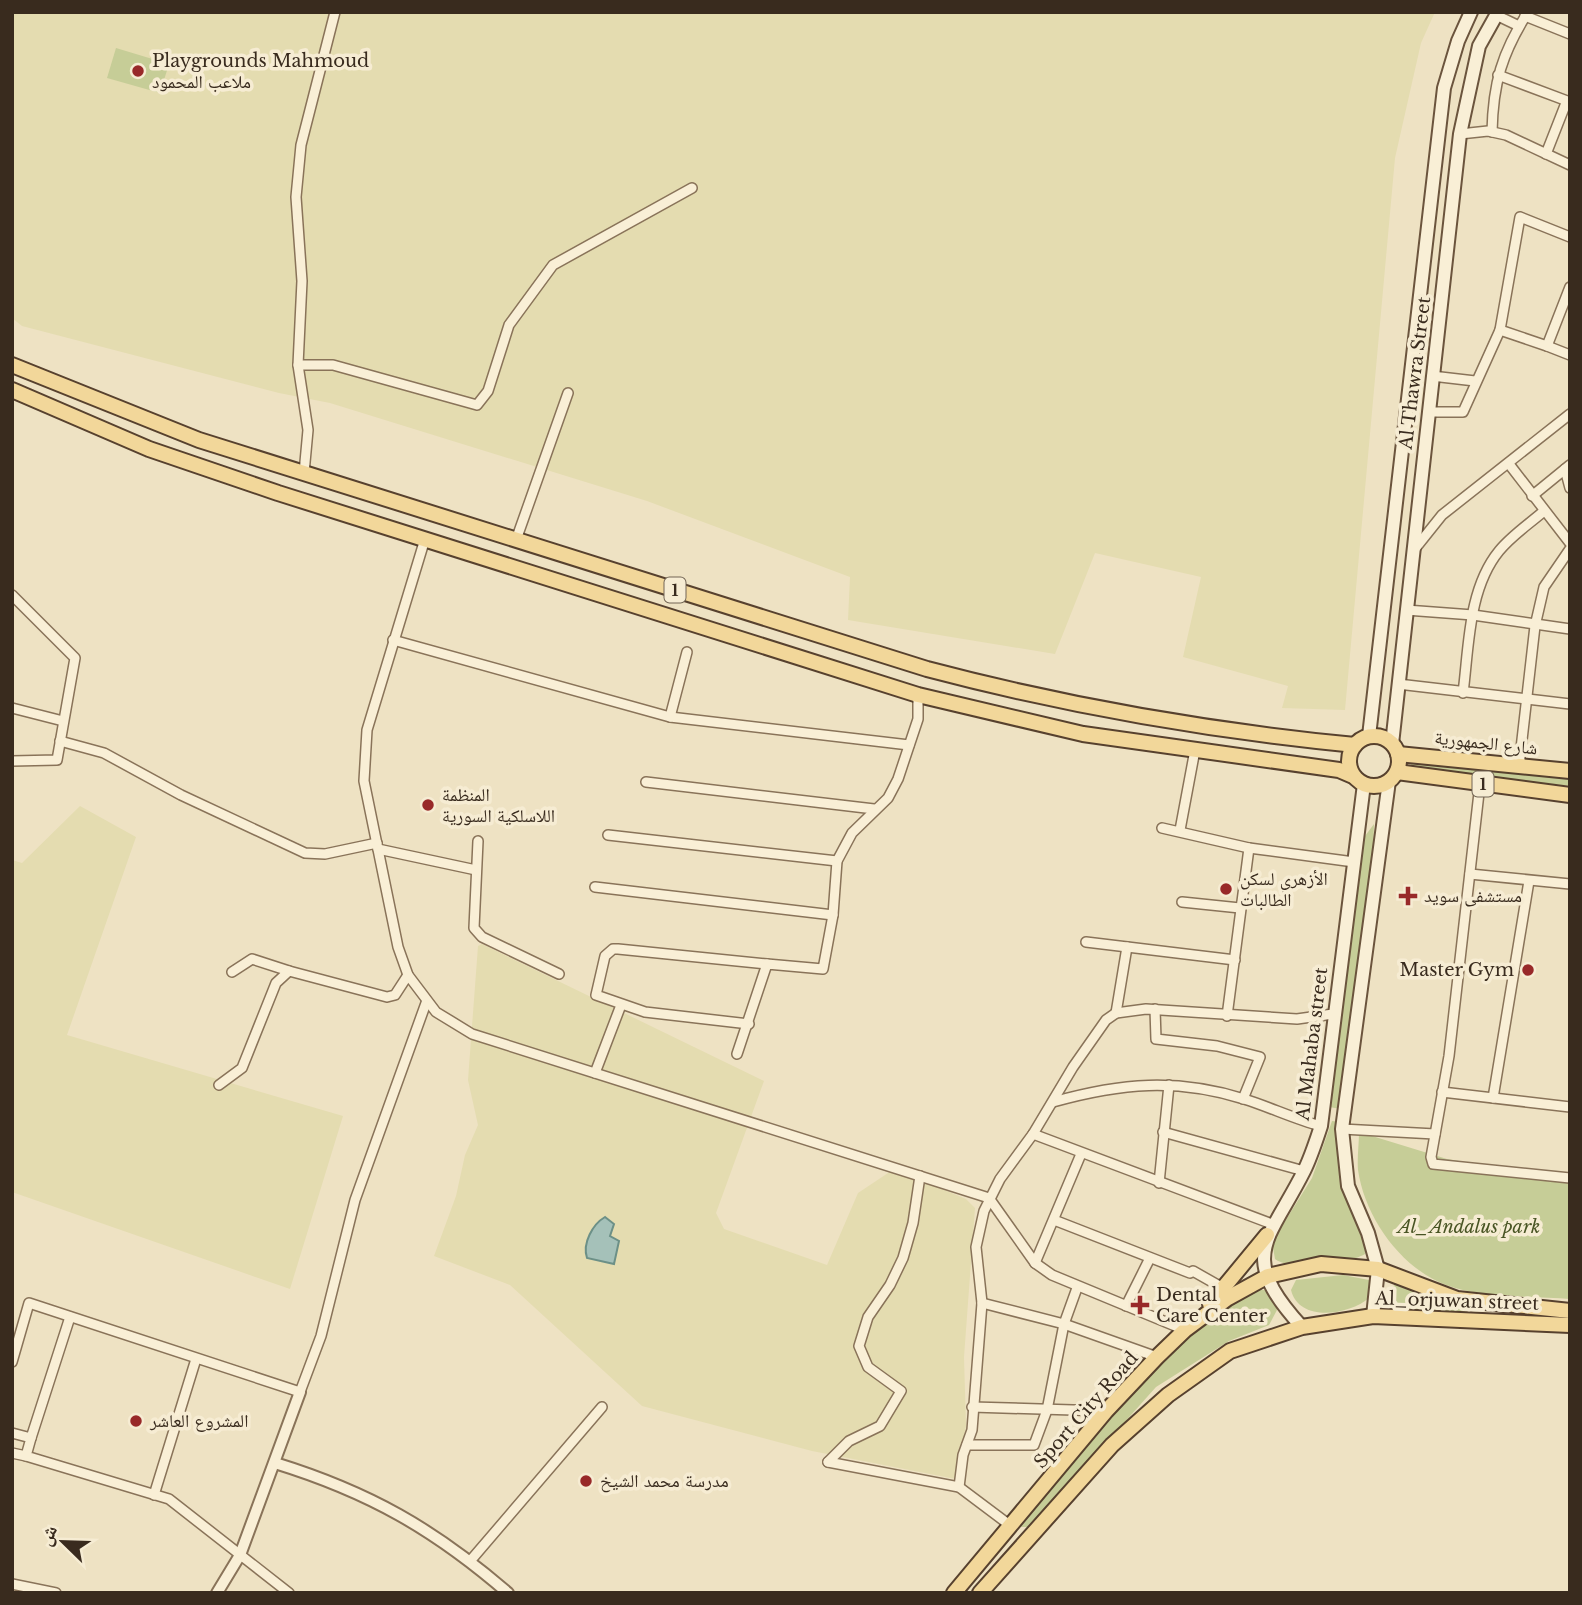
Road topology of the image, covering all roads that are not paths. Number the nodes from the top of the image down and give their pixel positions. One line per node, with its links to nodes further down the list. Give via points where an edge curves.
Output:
1 (335, 12): 21 (street, via 301,145 296,197 302,281)
2 (1471, 12): 26 (main road, Al Thawra Street, via 1444,88)
3 (1497, 14): 5 (street); 10 (main road, Al Thawra Street, via 1479,46)
4 (1527, 14): 5 (street); 6 (street)
5 (1519, 26): 7 (street, via 1506,47)
6 (1570, 34)
7 (1498, 75): 8 (street); 9 (street)
8 (1568, 105): 11 (street)
9 (1492, 132): 10 (street); 11 (street)
10 (1461, 134): 22 (main road, Al Thawra Street)
11 (1546, 154): 12 (street)
12 (1570, 165)
13 (692, 188): 21 (street, via 553,265 509,325 488,391 477,404 333,365)
14 (1570, 237): 17 (street, via 1520,217)
15 (1570, 287): 16 (street)
16 (1568, 304): 18 (street)
17 (1500, 330): 18 (street); 23 (street)
18 (1547, 346): 19 (street)
19 (1570, 355)
20 (12, 365): 32 (main road, 1)
21 (298, 365): 36 (street, via 309,430)
22 (1432, 376): 23 (street); 27 (main road, Al Thawra Street)
23 (1475, 381): 28 (street, via 1463,412)
24 (12, 390): 33 (main road, 1)
25 (568, 393): 41 (street)
26 (1409, 393): 27 (main road); 30 (main road, Al Thawra Street)
27 (1430, 394): 28 (main road, Al Thawra Street)
28 (1428, 412): 31 (main road, Al Thawra Street)
29 (1570, 414): 34 (street)
30 (1406, 427): 31 (main road); 62 (main road, Al Thawra Street)
31 (1426, 428): 44 (main road, Al Thawra Street)
32 (199, 440): 33 (main road); 36 (main road, 1)
33 (190, 463): 40 (main road, 1)
34 (1508, 464): 38 (street); 44 (street, via 1442,514)
35 (1567, 467): 37 (street); 38 (street)
36 (304, 472): 41 (main road, 1)
37 (1570, 488)
38 (1532, 496): 39 (street)
39 (1544, 511): 42 (street); 47 (street, via 1499,550 1483,576)
40 (425, 539): 50 (street); 55 (main road, 1)
41 (516, 540): 53 (main road, 1)
42 (1570, 542)
43 (1570, 549): 48 (street, via 1544,587)
44 (1413, 550): 46 (main road, Al Thawra Street)
45 (12, 595): 61 (street, via 75,659)
46 (1406, 610): 47 (street); 52 (main road, Al Thawra Street)
47 (1473, 615): 48 (street); 54 (street)
48 (1535, 626): 49 (street); 56 (street)
49 (1570, 629)
50 (393, 640): 60 (street); 85 (street, via 363,755)
51 (687, 652): 60 (street)
52 (1398, 684): 54 (street); 67 (main road, Al Thawra Street)
53 (1000, 689): 59 (main road); 63 (main road, 1, via 1239,733)
54 (1463, 693): 56 (street)
55 (918, 695): 59 (main road, 1); 65 (street, via 918,719)
56 (1529, 700): 57 (street); 71 (street)
57 (1570, 704)
58 (12, 708): 61 (street)
59 (994, 713): 68 (main road, 1, via 1083,734)
60 (670, 717): 65 (street)
61 (64, 721): 64 (street)
62 (1369, 736): 66 (main road); 67 (main road, via 1378,736)
63 (1301, 739): 66 (main road, 1); 69 (main road, via 1308,752 1304,759)
64 (60, 741): 70 (street, via 57,760); 85 (street, via 104,753 305,853)
65 (909, 745): 78 (street, via 888,798)
66 (1355, 745): 74 (main road, via 1349,760)
67 (1395, 749): 71 (main road, شارع الجمهورية / 1); 73 (main road)
68 (1195, 750): 69 (main road, 1); 82 (street)
69 (1265, 760): 74 (main road, 1, via 1339,770)
70 (12, 761)
71 (1519, 766): 72 (main road, شارع الجمهورية / 1)
72 (1570, 771)
73 (1393, 777): 74 (main road, via 1377,786); 76 (main road, 1); 80 (main road)
74 (1359, 780): 79 (main road, Al Mahaba street)
75 (646, 782): 78 (street)
76 (1480, 784): 77 (main road, 1); 90 (street)
77 (1570, 794)
78 (874, 808): 87 (street, via 852,833)
79 (1360, 820): 80 (main road, via 1368,817); 88 (main road, Al Mahaba street)
80 (1381, 823): 122 (main road)
81 (1162, 828): 82 (street)
82 (1180, 830): 86 (street)
83 (608, 835): 87 (street)
84 (478, 841): 89 (street)
85 (377, 846): 89 (street); 104 (street)
86 (1249, 848): 88 (street); 95 (street)
87 (837, 861): 96 (street)
88 (1354, 862): 109 (main road, Al Mahaba street)
89 (476, 870): 103 (street, via 472,921 476,932)
90 (1470, 874): 91 (street); 116 (street)
91 (1529, 881): 92 (street); 117 (street)
92 (1570, 884)
93 (595, 887): 96 (street)
94 (1182, 902): 95 (street)
95 (1240, 908): 99 (street)
96 (833, 915): 100 (street, via 823,969)
97 (1086, 942): 98 (street)
98 (1127, 947): 99 (street); 108 (street)
99 (1235, 960): 110 (street)
100 (767, 964): 106 (street, via 613,949 605,956 596,995); 111 (street)
101 (289, 971): 102 (street, via 252,959); 104 (street, via 387,996 395,995); 114 (street, via 276,983 242,1068)
102 (232, 972)
103 (559, 974)
104 (408, 975): 105 (street)
105 (426, 1003): 113 (street, via 472,1034); 155 (street, via 355,1200 321,1336)
106 (621, 1005): 111 (street); 113 (street)
107 (1155, 1009): 108 (street); 110 (street); 118 (street, via 1156,1039 1261,1057)
108 (1115, 1013): 119 (street, via 1073,1067)
109 (1333, 1014): 110 (street, via 1297,1019); 121 (main road, Al Mahaba street)
110 (1227, 1016)
111 (749, 1024): 112 (street)
112 (737, 1054)
113 (595, 1073): 130 (street)
114 (219, 1085)
115 (1168, 1085): 118 (street); 119 (street, via 1117,1086); 125 (street)
116 (1442, 1092): 117 (street); 127 (street)
117 (1493, 1098): 120 (street)
118 (1244, 1099): 123 (street)
119 (1053, 1102): 126 (street)
120 (1570, 1107)
121 (1324, 1110): 122 (main road); 123 (main road, Al Mahaba street)
122 (1343, 1112): 124 (main road)
123 (1321, 1126): 129 (main road, Al Mahaba street)
124 (1342, 1129): 127 (street); 138 (main road, via 1348,1186)
125 (1163, 1132): 129 (street); 132 (street)
126 (1033, 1134): 128 (street); 133 (street)
127 (1436, 1134): 131 (street, via 1433,1164 1441,1167)
128 (1081, 1154): 132 (street); 134 (street)
129 (1304, 1171): 135 (main road, Al Mahaba street)
130 (919, 1176): 133 (street); 166 (street, via 903,1258 868,1317 859,1346 868,1367 901,1391 880,1426 849,1441 828,1462)
131 (1570, 1178)
132 (1159, 1182): 135 (street)
133 (989, 1198): 137 (street); 142 (street, via 976,1247)
134 (1054, 1220): 136 (street); 137 (street)
135 (1270, 1229): 139 (main road, via 1263,1252); 141 (main road)
136 (1150, 1258): 141 (street, via 1190,1273 1193,1270); 143 (street)
137 (1035, 1263): 140 (street)
138 (1378, 1269): 139 (main road, Al_orjuwan street, via 1321,1264); 144 (main road, Al_orjuwan street, via 1457,1299); 145 (main road)
139 (1268, 1276): 147 (main road, Sport City Road); 150 (main road)
140 (1077, 1287): 143 (street); 148 (street)
141 (1223, 1288): 147 (main road)
142 (982, 1303): 148 (street); 157 (street)
143 (1126, 1306): 151 (street)
144 (1570, 1311)
145 (1373, 1316): 149 (main road, Al_orjuwan street); 150 (main road, Al_orjuwan street)
146 (70, 1317): 153 (street); 154 (street, via 29,1303); 161 (street)
147 (1199, 1319): 151 (main road, Sport City Road)
148 (1064, 1324): 152 (street); 158 (street)
149 (1570, 1325)
150 (1302, 1327): 177 (main road, via 1230,1351 1168,1395 1112,1446)
151 (1185, 1330): 152 (main road, Sport City Road)
152 (1157, 1357): 159 (main road, Sport City Road)
153 (196, 1359): 155 (street); 167 (street)
154 (12, 1362)
155 (300, 1392): 165 (street)
156 (602, 1407): 170 (street)
157 (972, 1407): 158 (street); 162 (street)
158 (1047, 1410): 159 (street); 162 (street, via 1034,1445)
159 (1106, 1411): 168 (main road, Sport City Road)
160 (12, 1433): 161 (street)
161 (31, 1437): 164 (street)
162 (967, 1445): 166 (street)
163 (12, 1453): 164 (street)
164 (26, 1456): 167 (street)
165 (275, 1463): 169 (street); 170 (street, via 377,1501)
166 (959, 1487): 168 (street)
167 (154, 1495): 169 (street, via 169,1499)
168 (1011, 1526): 176 (main road, Sport City Road)
169 (240, 1555): 173 (street); 174 (street)
170 (471, 1560): 175 (street)
171 (12, 1584): 172 (street)
172 (56, 1593)
173 (217, 1593)
174 (289, 1593)
175 (508, 1593)
176 (954, 1593)
177 (980, 1593)

